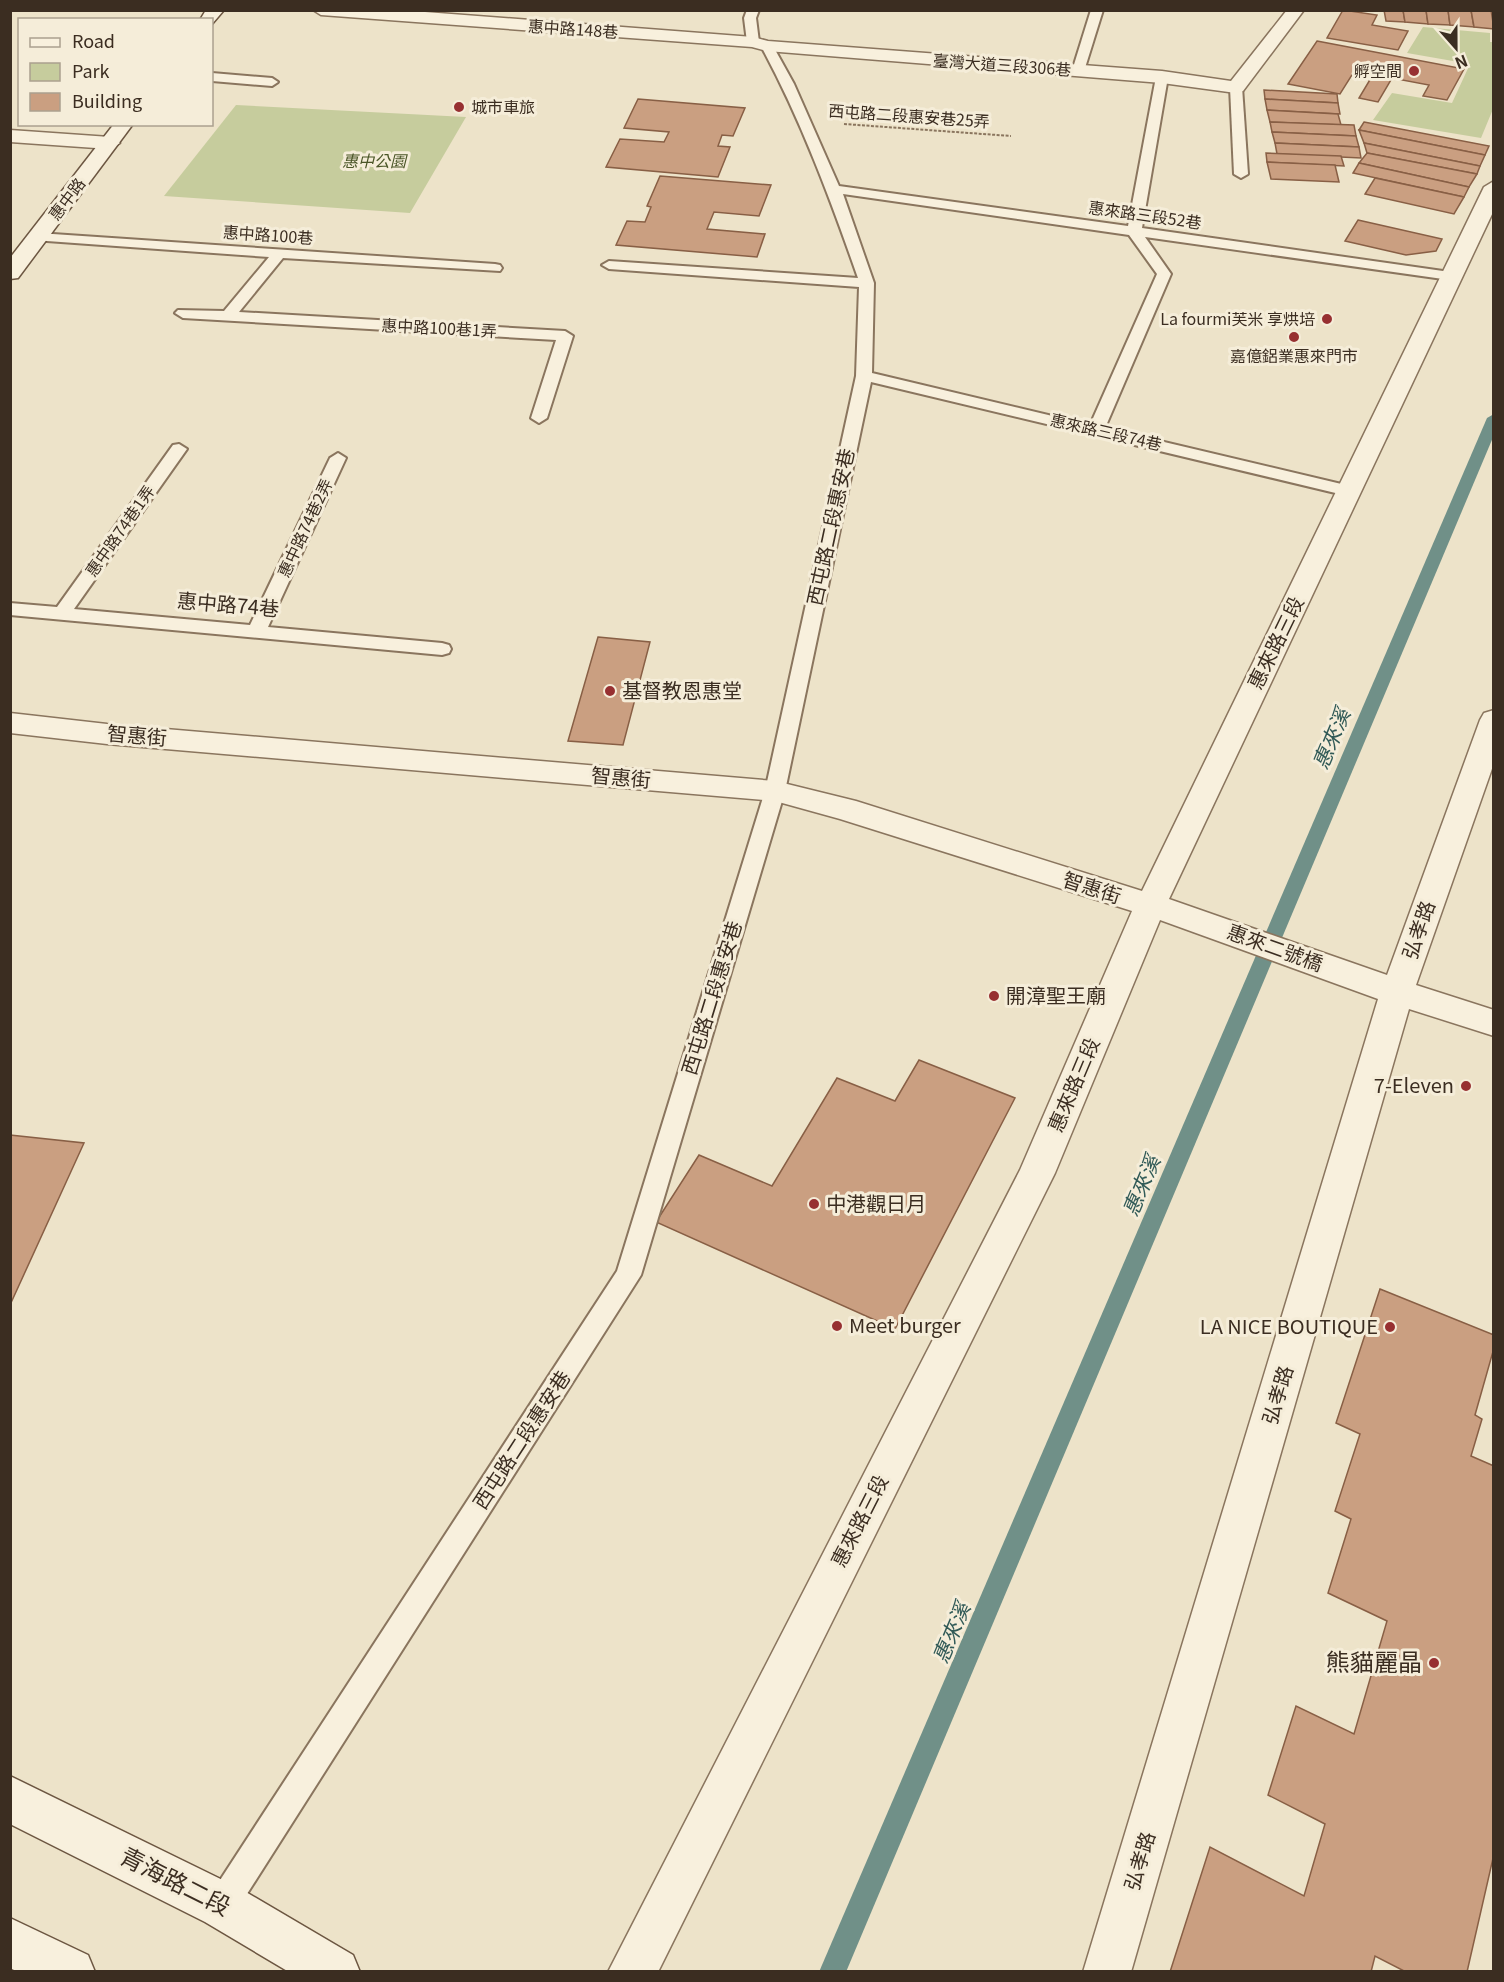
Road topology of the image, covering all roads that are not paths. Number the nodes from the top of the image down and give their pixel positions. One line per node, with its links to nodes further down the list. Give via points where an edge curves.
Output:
1 (321, 10): 5 (street, 惠中路148巷)
2 (753, 10): 5 (lane, 西屯路二段惠安巷, via 750,18)
3 (1096, 10): 6 (lane)
4 (1296, 10): 10 (street)
5 (760, 44): 6 (street, 臺灣大道三段306巷); 16 (lane, 西屯路二段惠安巷, via 805,121)
6 (1078, 71): 7 (street, 臺灣大道三段306巷)
7 (1162, 76): 10 (street, 臺灣大道三段306巷); 17 (lane)
8 (213, 77): 9 (lane)
9 (272, 82)
10 (1236, 87): 14 (lane)
11 (123, 126): 13 (street, 惠中路)
12 (10, 136): 13 (street)
13 (110, 143): 18 (street, 惠中路)
14 (1241, 174)
15 (1494, 187): 23 (street, 惠來路三段)
16 (834, 189): 17 (lane, 惠來路三段52巷); 24 (lane, 西屯路二段惠安巷)
17 (1134, 232): 23 (lane, 惠來路三段52巷); 29 (lane, via 1164,274)
18 (38, 237): 19 (lane, 惠中路100巷); 22 (street, 惠中路)
19 (279, 254): 21 (lane, 惠中路100巷); 26 (lane)
20 (609, 265): 24 (lane)
21 (495, 268)
22 (10, 273)
23 (1450, 276): 32 (street, 惠來路三段)
24 (867, 283): 27 (lane, 西屯路二段惠安巷)
25 (183, 312): 26 (lane, 惠中路100巷1弄)
26 (228, 316): 28 (lane, 惠中路100巷1弄, via 565,336)
27 (864, 376): 29 (lane, 惠來路三段74巷); 39 (lane, 西屯路二段惠安巷)
28 (539, 418)
29 (1096, 430): 32 (lane, 惠來路三段74巷)
30 (179, 449): 34 (lane, 惠中路74巷1弄)
31 (338, 458): 35 (lane, 惠中路74巷2弄)
32 (1348, 491): 40 (street, 惠來路三段)
33 (10, 609): 34 (lane, 惠中路74巷)
34 (62, 613): 35 (lane, 惠中路74巷)
35 (257, 630): 36 (lane, 惠中路74巷)
36 (442, 649)
37 (1494, 720): 42 (street, 弘孝路)
38 (10, 723): 39 (street, 智惠街)
39 (775, 791): 40 (street, 智惠街, via 845,809); 45 (lane, 西屯路二段惠安巷, via 628,1275)
40 (1150, 906): 41 (street, 智惠街); 49 (street, 惠來路三段, via 1037,1173)
41 (1213, 925): 42 (street, 惠來二號橋)
42 (1397, 992): 43 (street); 50 (street, 弘孝路)
43 (1494, 1023)
44 (10, 1799): 45 (street, 青海路二段)
45 (222, 1905): 48 (street, 青海路二段)
46 (10, 1942): 47 (street)
47 (68, 1971)
48 (336, 1971)
49 (632, 1971)
50 (1107, 1971)

